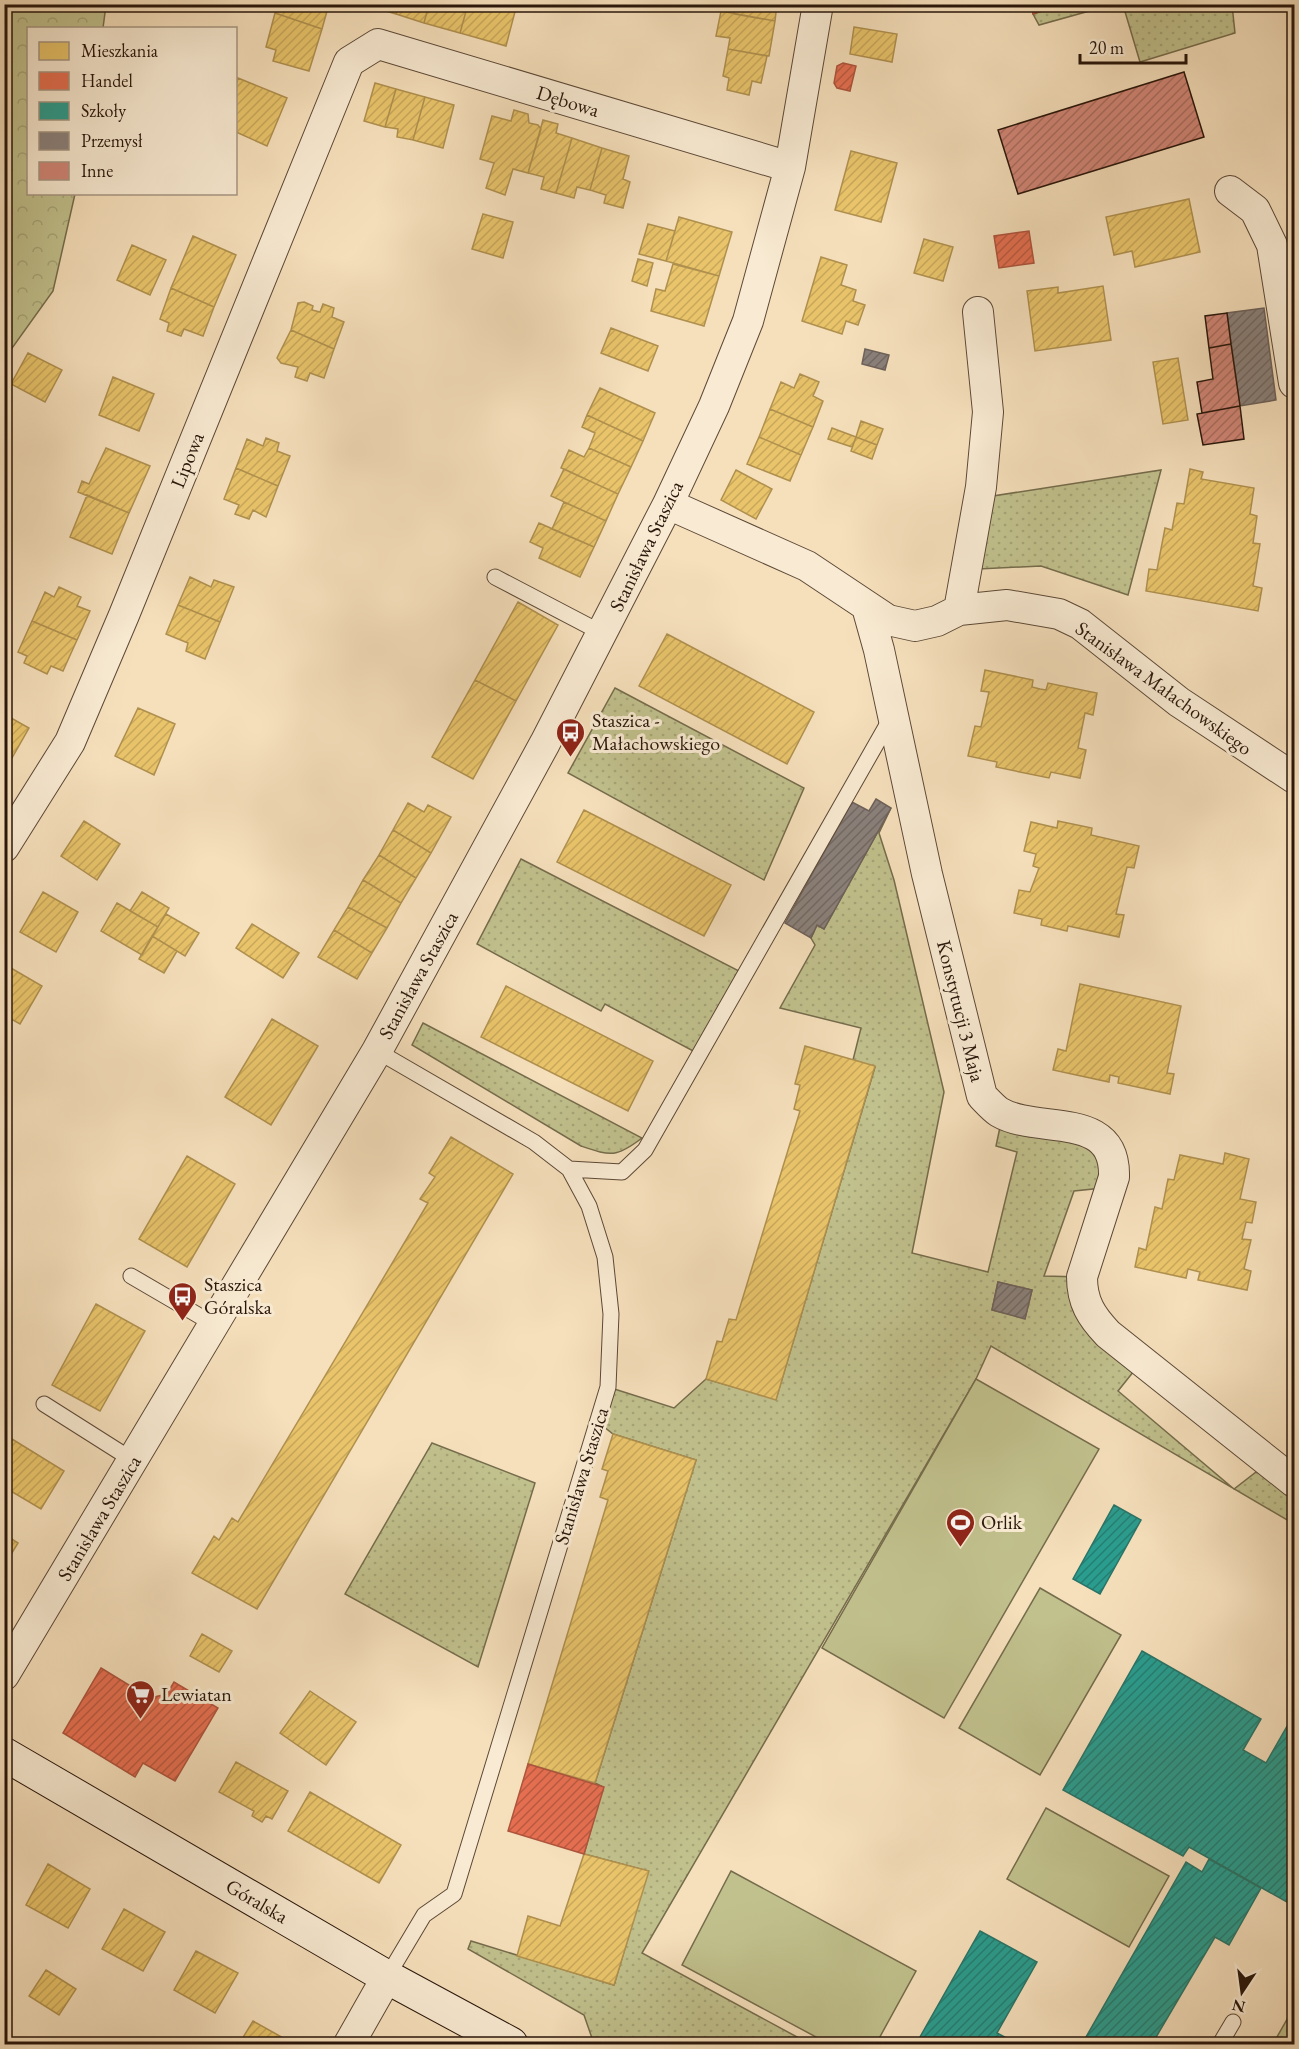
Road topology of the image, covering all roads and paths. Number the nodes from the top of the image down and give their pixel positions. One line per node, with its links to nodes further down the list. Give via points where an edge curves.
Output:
1 (818, 4): 3 (street, Stanisława Staszica)
2 (349, 62): 3 (street, Dębowa, via 378,44); 14 (street, Lipowa, via 70,742)
3 (790, 167): 7 (street, Stanisława Staszica, via 748,321)
4 (1230, 191): 6 (street, via 1255,210 1272,245)
5 (978, 312): 10 (street, via 988,412 981,487)
6 (1294, 383)
7 (668, 504): 9 (street, Stanisława Małachowskiego, via 807,566); 11 (street, Stanisława Staszica)
8 (495, 577): 11 (lane)
9 (867, 607): 10 (street, Stanisława Małachowskiego, via 888,620 915,626 938,621); 12 (street, Konstytucji 3 Maja)
10 (959, 610): 13 (street, Stanisława Małachowskiego, via 984,605 1030,607 1080,624 1187,708)
11 (602, 633): 15 (street, Stanisława Staszica)
12 (893, 714): 16 (lane, via 645,1150 622,1172); 21 (street, Konstytucji 3 Maja, via 927,874 982,1096 1000,1112 1093,1133 1112,1154 1112,1187 1082,1277 1089,1314 1108,1334)
13 (1294, 778)
14 (6, 843)
15 (376, 1051): 16 (lane, Stanisława Staszica, via 534,1142); 18 (street, Stanisława Staszica)
16 (569, 1169): 24 (lane, Stanisława Staszica, via 589,1206 605,1257 612,1314 608,1388 454,1894 424,1915)
17 (131, 1276): 18 (lane)
18 (215, 1325): 20 (street, Stanisława Staszica)
19 (44, 1404): 20 (lane)
20 (134, 1461): 22 (street, Stanisława Staszica)
21 (1294, 1482)
22 (4, 1676)
23 (4, 1754): 24 (street, Góralska)
24 (387, 1977): 26 (street); 27 (street, Góralska)
25 (1233, 2022): 28 (lane)
26 (349, 2044)
27 (511, 2044)
28 (1220, 2044)

